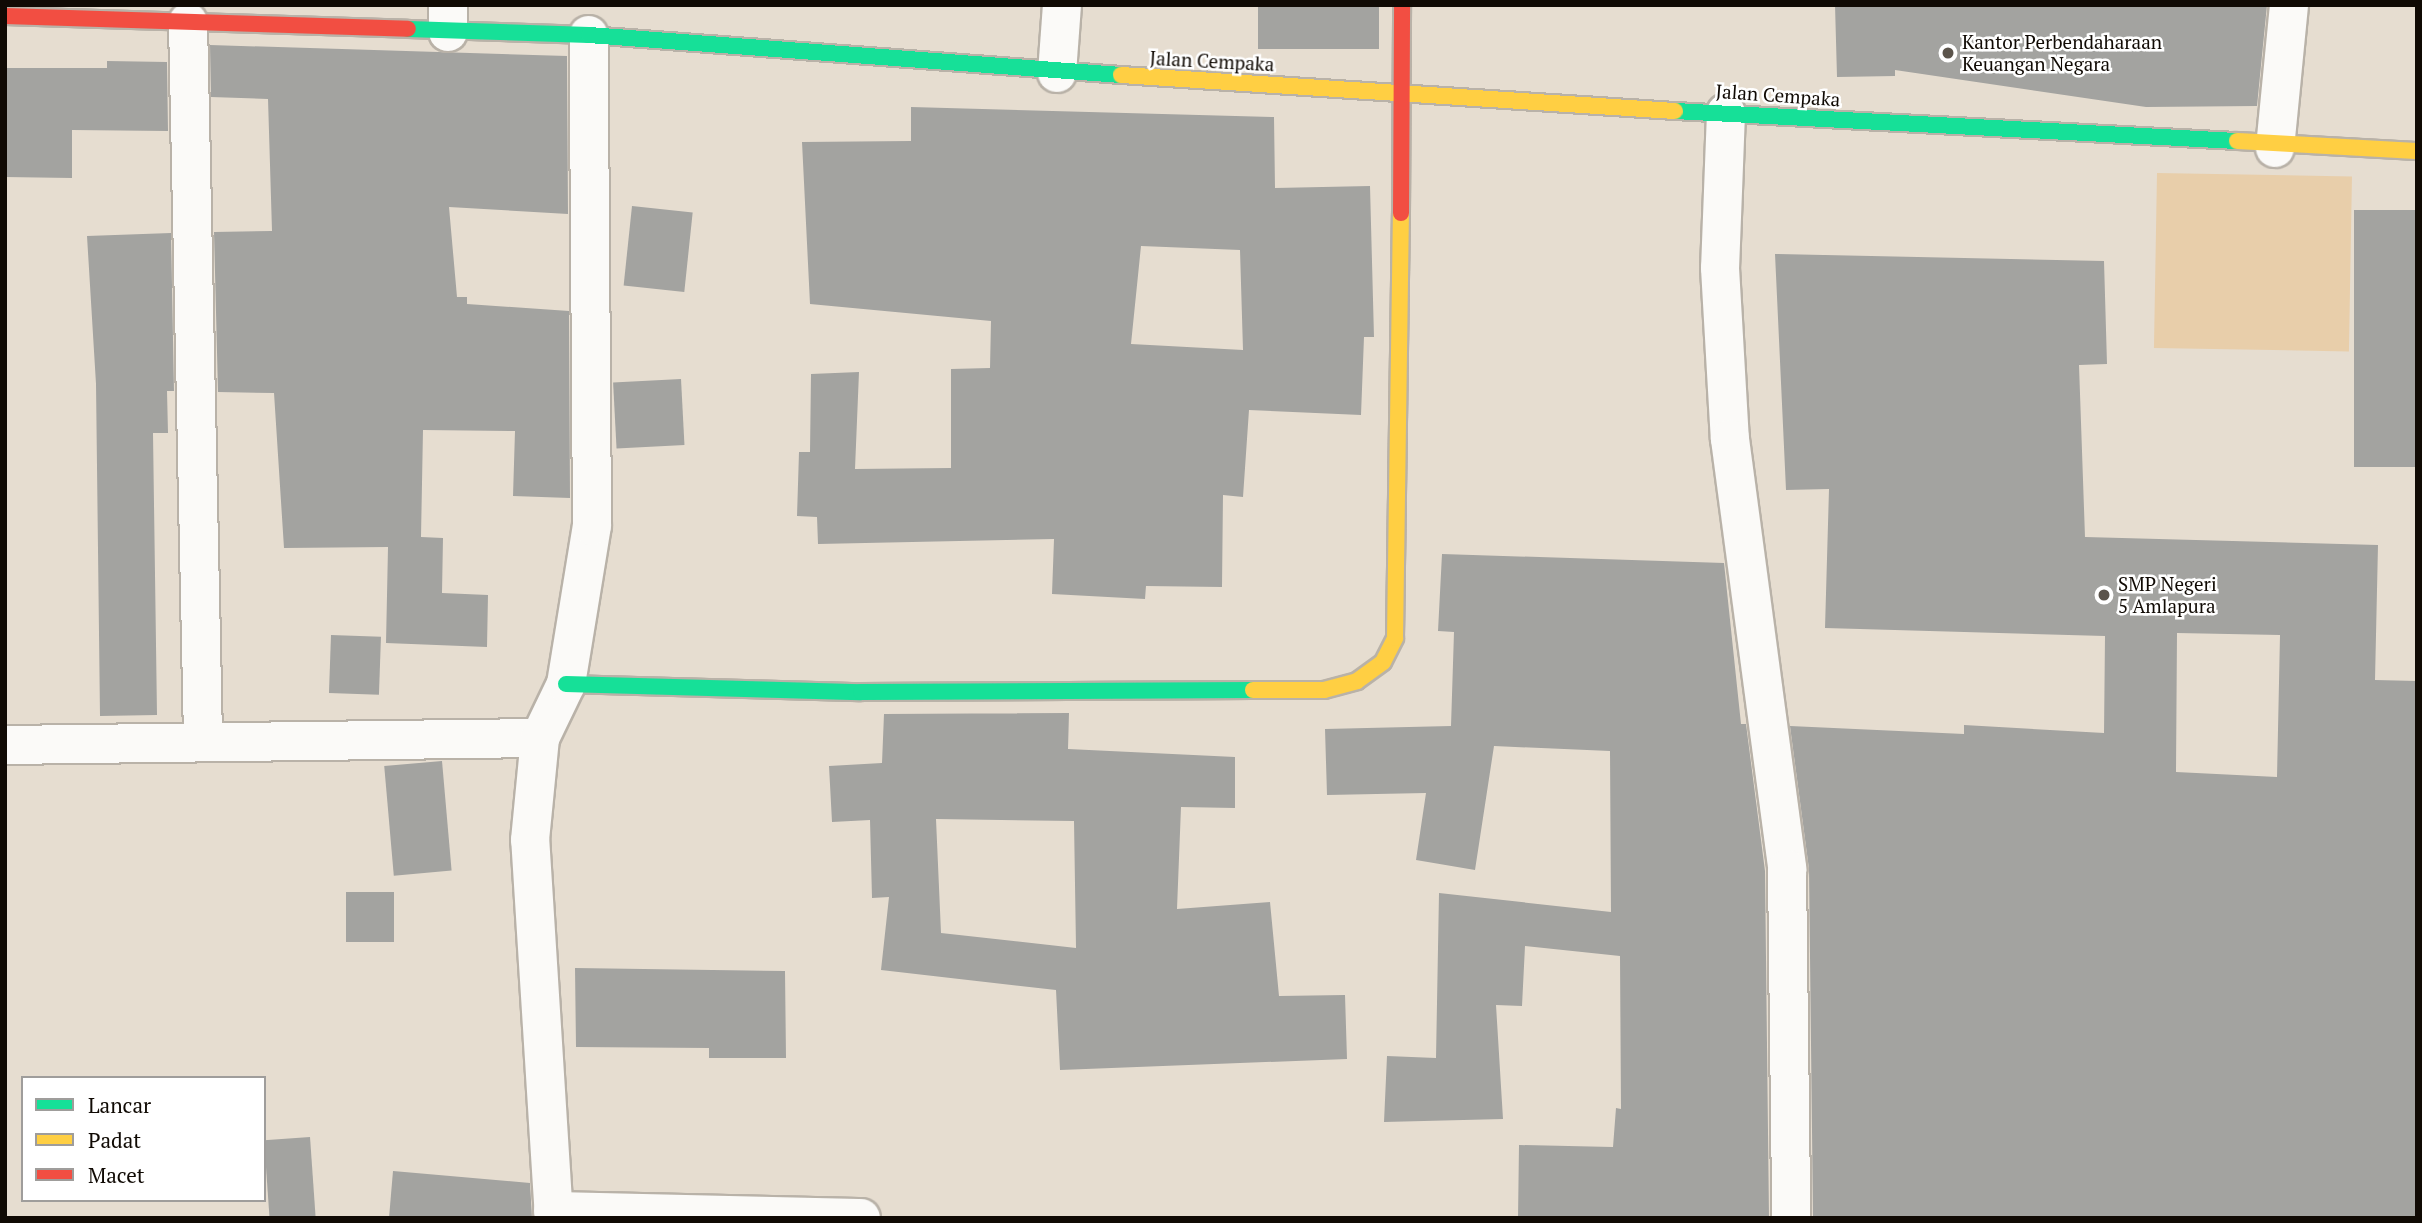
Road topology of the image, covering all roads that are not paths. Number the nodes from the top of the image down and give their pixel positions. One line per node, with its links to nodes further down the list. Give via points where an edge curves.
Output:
1 (1062, 5): 8 (street)
2 (1402, 5): 9 (street)
3 (2289, 5): 11 (street)
4 (20, 13): 6 (street, Jalan Cempaka)
5 (448, 19): 6 (street, Jalan Cempaka); 7 (street, Jalan Cempaka)
6 (188, 22): 15 (street)
7 (589, 35): 8 (street, Jalan Cempaka); 13 (street, via 592,526)
8 (1057, 73): 9 (street, Jalan Cempaka)
9 (1399, 96): 10 (street, Jalan Cempaka); 13 (street, via 1395,638 1383,662 1357,681 1324,690 875,692)
10 (1726, 113): 11 (street, Jalan Cempaka); 19 (street, via 1720,268 1731,439 1787,869)
11 (2275, 148): 12 (street, Jalan Cempaka)
12 (2417, 151)
13 (566, 684): 14 (street)
14 (540, 738): 15 (street); 17 (street, via 530,841)
15 (202, 741): 16 (street)
16 (5, 745)
17 (553, 1215): 18 (street)
18 (861, 1218)
19 (1791, 1218)

